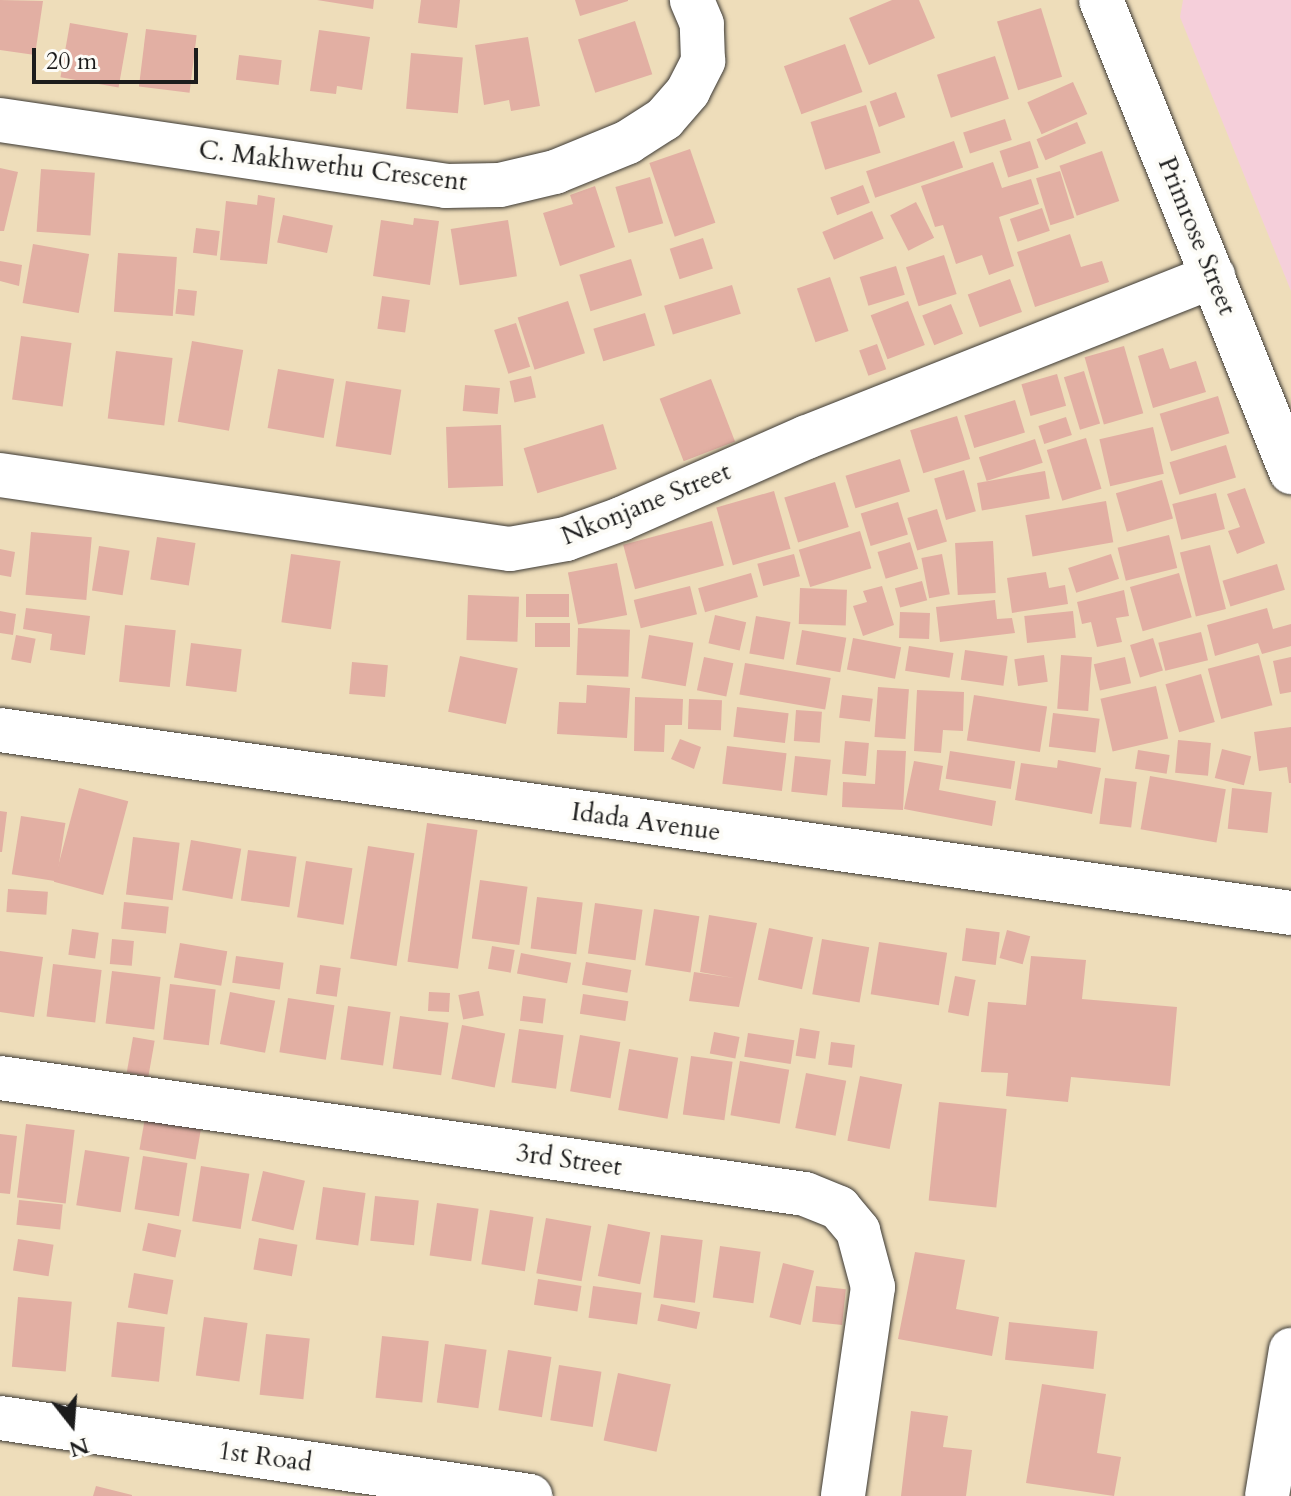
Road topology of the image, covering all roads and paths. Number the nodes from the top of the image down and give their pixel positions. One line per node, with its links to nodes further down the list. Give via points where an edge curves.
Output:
1 (692, 0): 3 (street, C. Makhwethu Crescent, via 702,24 703,61 688,91 664,119 628,142 555,172 500,185 446,186)
2 (1101, 0): 4 (street, Primrose Street)
3 (0, 120)
4 (1213, 276): 5 (street, Primrose Street); 6 (street, Nkonjane Street, via 807,437 621,519 566,539 510,549)
5 (1291, 472)
6 (0, 475)
7 (0, 730): 8 (street, Idada Avenue)
8 (1291, 913)
9 (0, 1078): 13 (street, 3rd Street, via 805,1194 839,1208 858,1231 873,1287)
10 (1291, 1350): 14 (street)
11 (0, 1418): 12 (street, 1st Road)
12 (530, 1496)
13 (843, 1496)
14 (1267, 1496)

